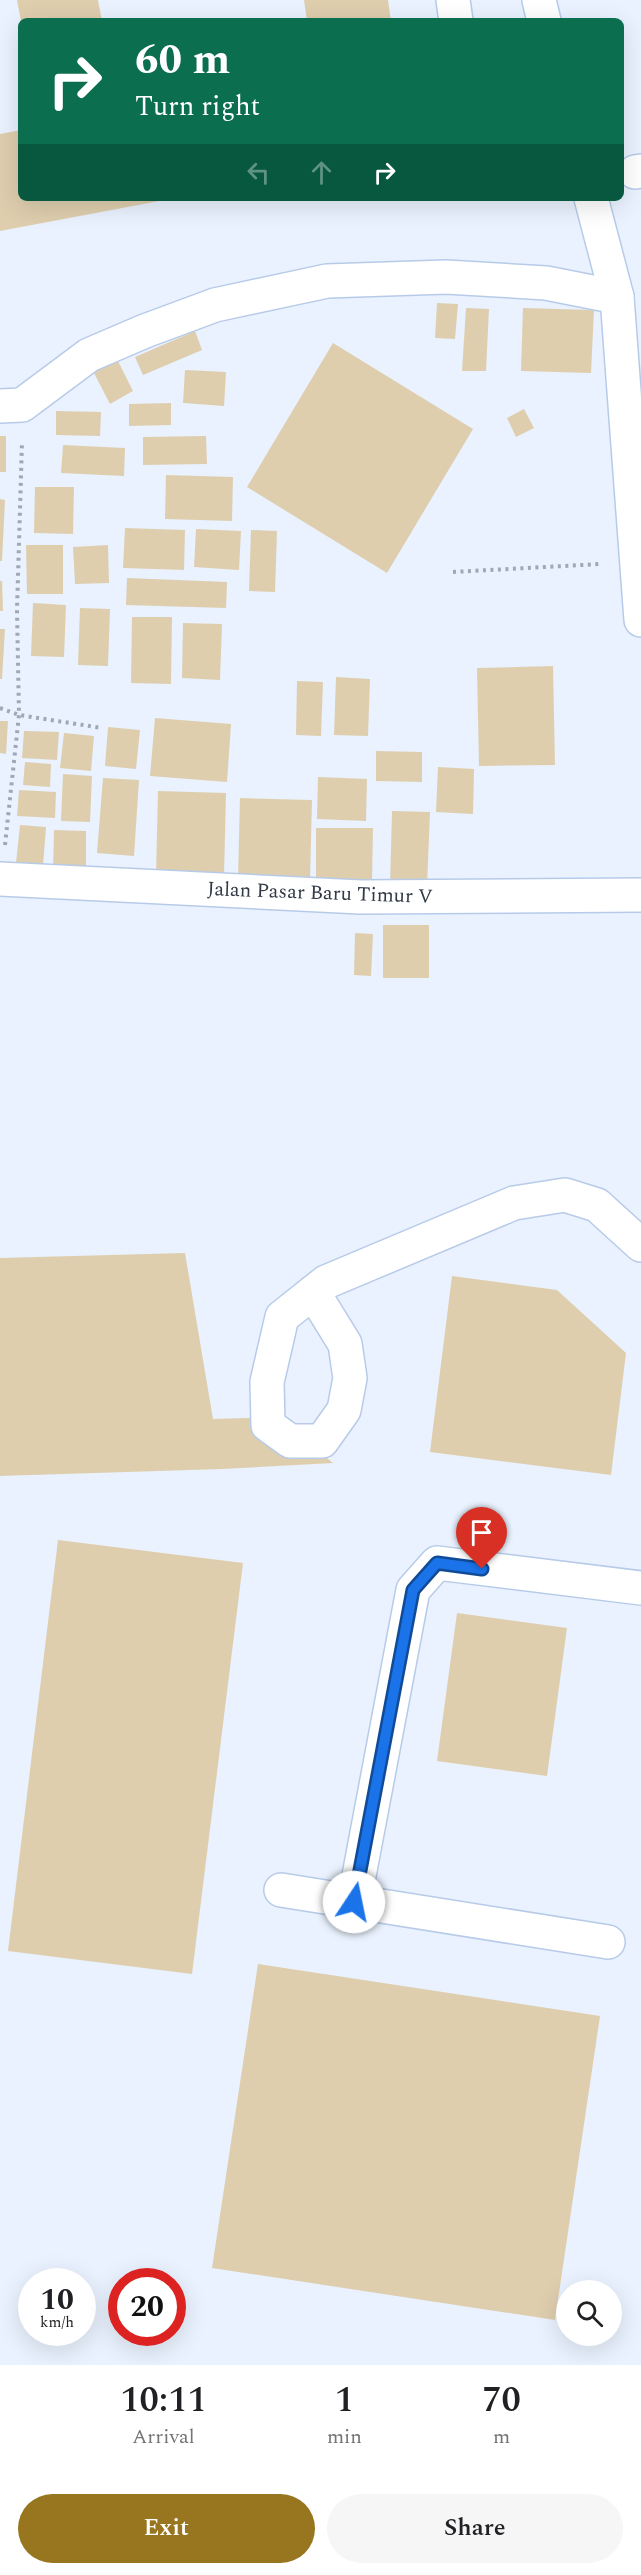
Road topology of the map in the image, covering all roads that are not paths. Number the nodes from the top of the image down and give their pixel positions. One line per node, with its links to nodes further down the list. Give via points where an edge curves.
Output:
1 (453, 0): 3 (street)
2 (539, 0): 4 (street)
3 (456, 18)
4 (543, 18)
5 (592, 201): 6 (street)
6 (625, 305): 7 (street, via 546,283 446,277 327,281 215,305 145,331 89,355); 8 (street)
7 (11, 405)
8 (641, 620)
9 (1, 878): 10 (street, Jalan Pasar Baru Timur V, via 360,897)
10 (641, 895)
11 (641, 1245): 12 (street, via 597,1205 565,1196 525,1201 327,1282)
12 (314, 1292)
13 (641, 1588): 15 (street, via 437,1563 413,1590)
14 (281, 1890): 15 (street)
15 (354, 1902): 16 (street)
16 (608, 1942)

